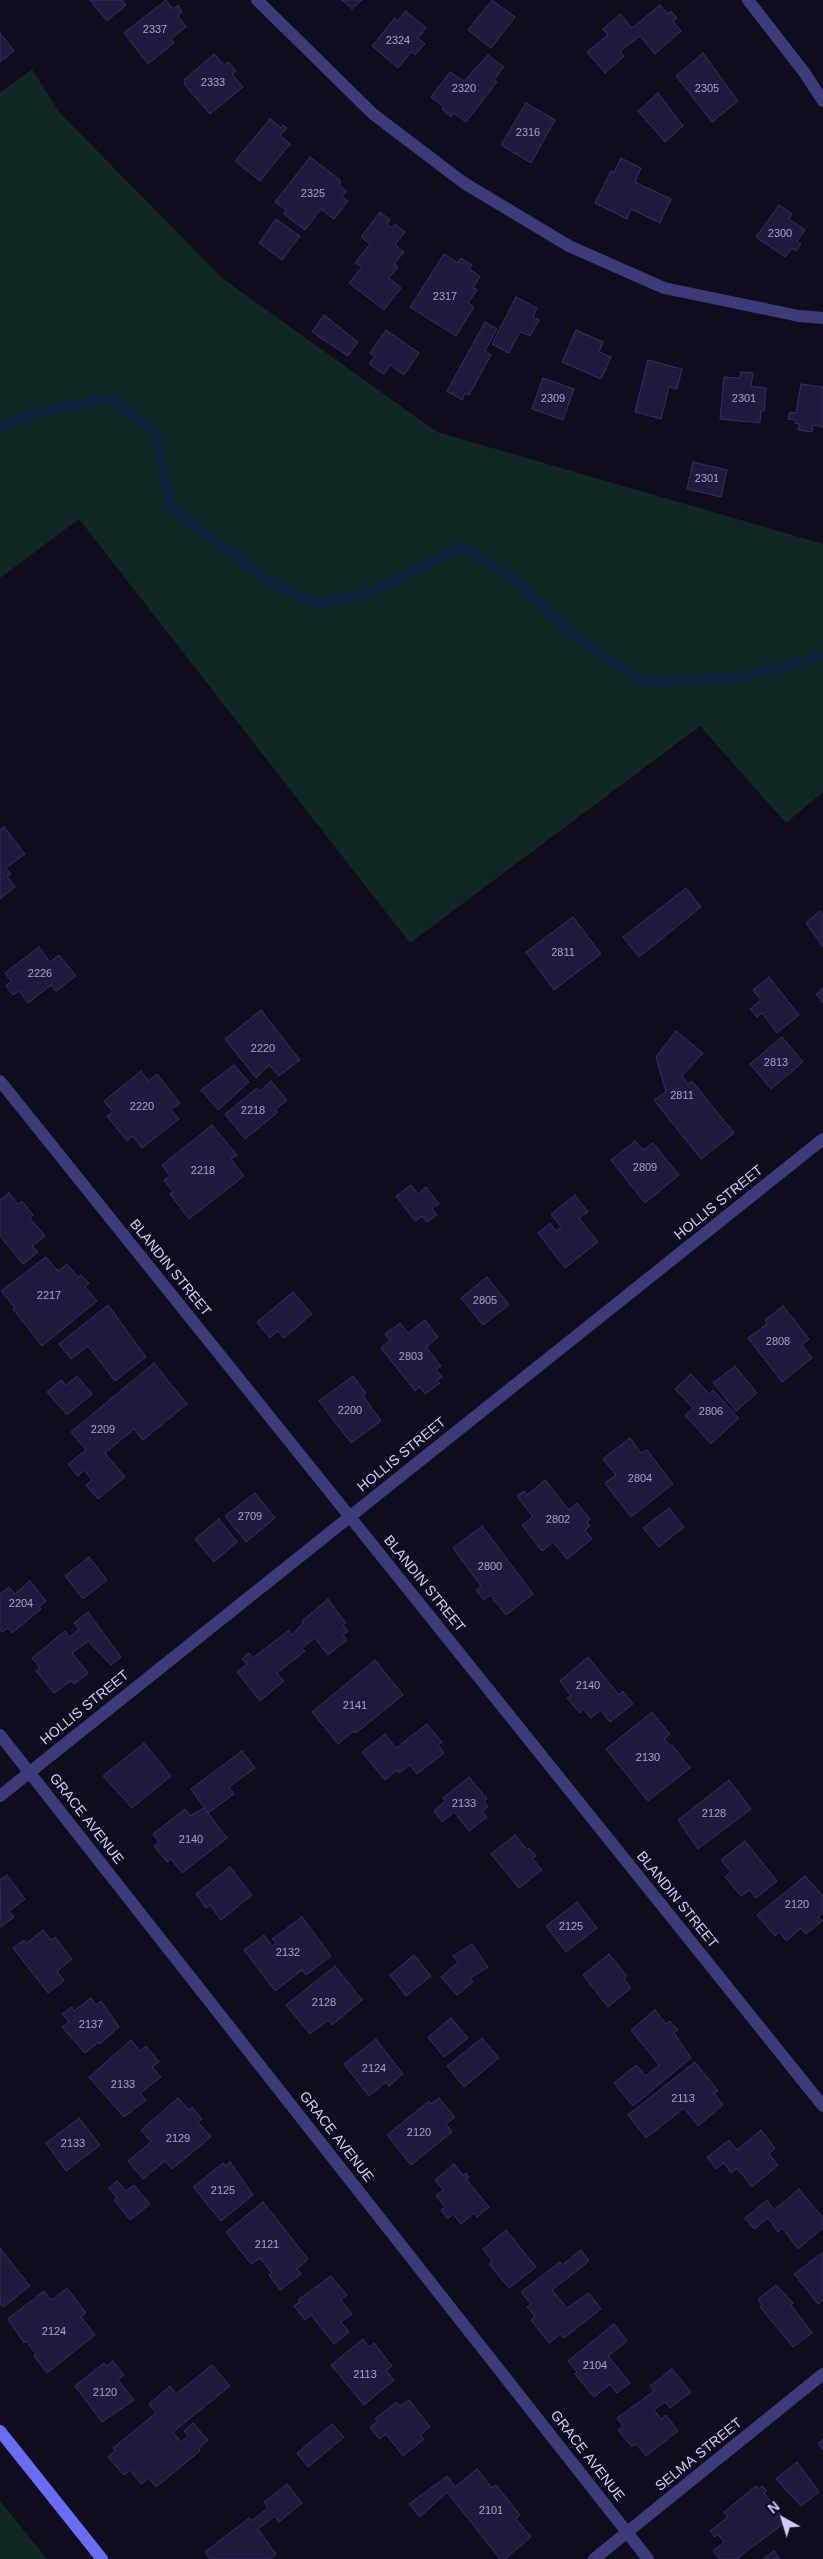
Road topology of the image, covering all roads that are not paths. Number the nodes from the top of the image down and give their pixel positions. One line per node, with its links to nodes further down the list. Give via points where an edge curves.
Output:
1 (256, 0): 4 (street, via 373,114 464,183 570,246 664,288)
2 (748, 0): 3 (street)
3 (823, 101)
4 (823, 318)
5 (0, 1081): 7 (street, BLANDIN STREET)
6 (823, 1139): 7 (street, HOLLIS STREET)
7 (350, 1515): 9 (street, HOLLIS STREET); 11 (street, BLANDIN STREET)
8 (0, 1735): 9 (street, GRACE AVENUE)
9 (30, 1772): 10 (street, HOLLIS STREET); 14 (street, GRACE AVENUE)
10 (0, 1796)
11 (823, 2106)
12 (823, 2374): 14 (street, SELMA STREET)
13 (0, 2431): 15 (main road)
14 (627, 2532): 16 (street, SELMA STREET); 17 (street, GRACE AVENUE)
15 (102, 2559)
16 (594, 2559)
17 (648, 2559)

